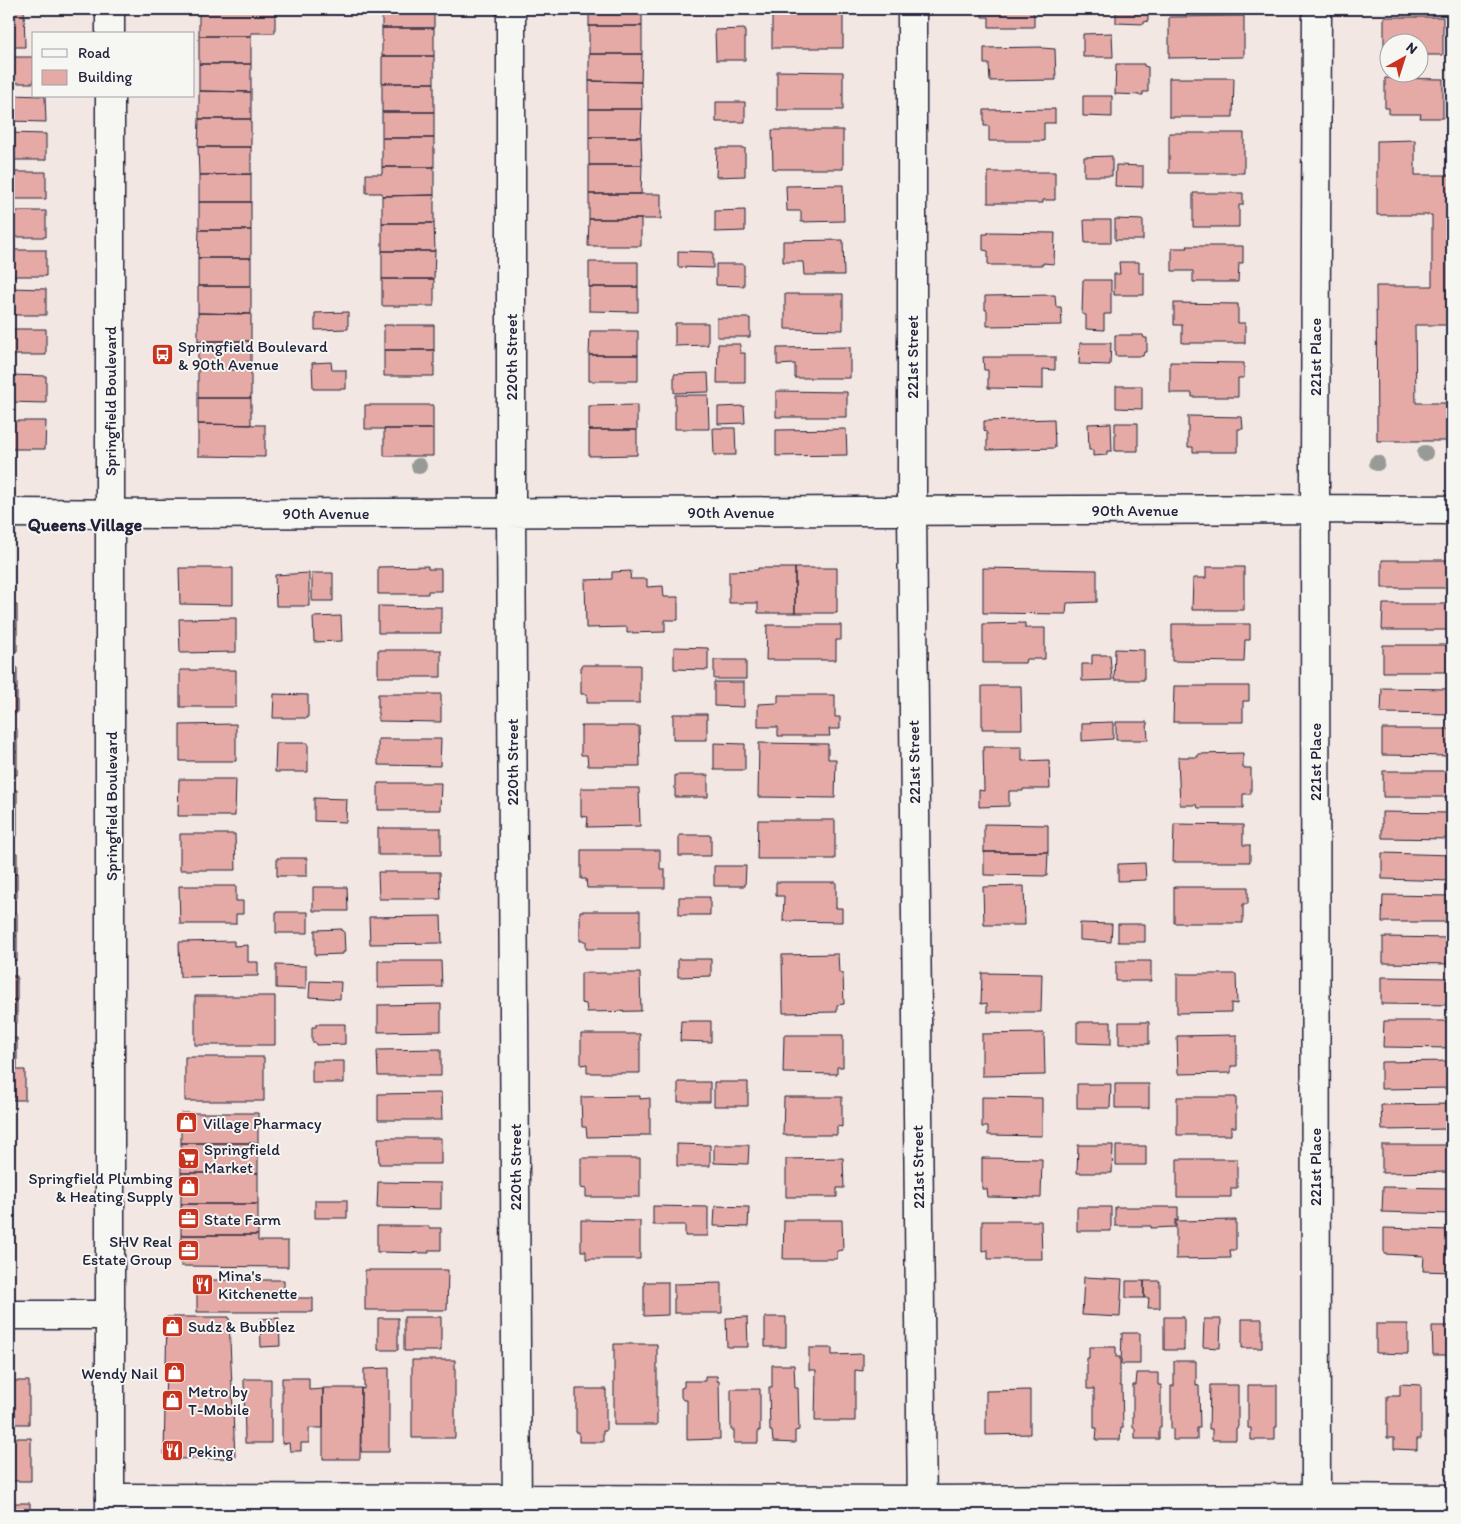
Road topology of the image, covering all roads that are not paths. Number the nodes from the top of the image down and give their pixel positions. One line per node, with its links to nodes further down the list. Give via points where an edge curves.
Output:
1 (110, 9): 5 (street)
2 (511, 9): 10 (street, 220th Street)
3 (912, 9): 9 (street, 221st Street)
4 (1317, 9): 7 (street, 221st Place)
5 (110, 32)
6 (110, 98): 12 (street, Springfield Boulevard)
7 (1315, 509): 8 (street, 90th Avenue); 9 (street, 90th Avenue); 19 (street, 221st Place)
8 (1452, 510)
9 (912, 511): 10 (street, 90th Avenue); 18 (street, 221st Street)
10 (511, 512): 12 (street, 90th Avenue); 17 (street, 220th Street)
11 (9, 513): 12 (street, 90th Avenue)
12 (111, 514): 14 (street, Springfield Boulevard)
13 (9, 1314): 14 (street)
14 (111, 1315): 16 (street, Springfield Boulevard)
15 (1452, 1500): 19 (street)
16 (110, 1506): 17 (street)
17 (517, 1507): 18 (street)
18 (922, 1507): 19 (street)
19 (1316, 1507)

